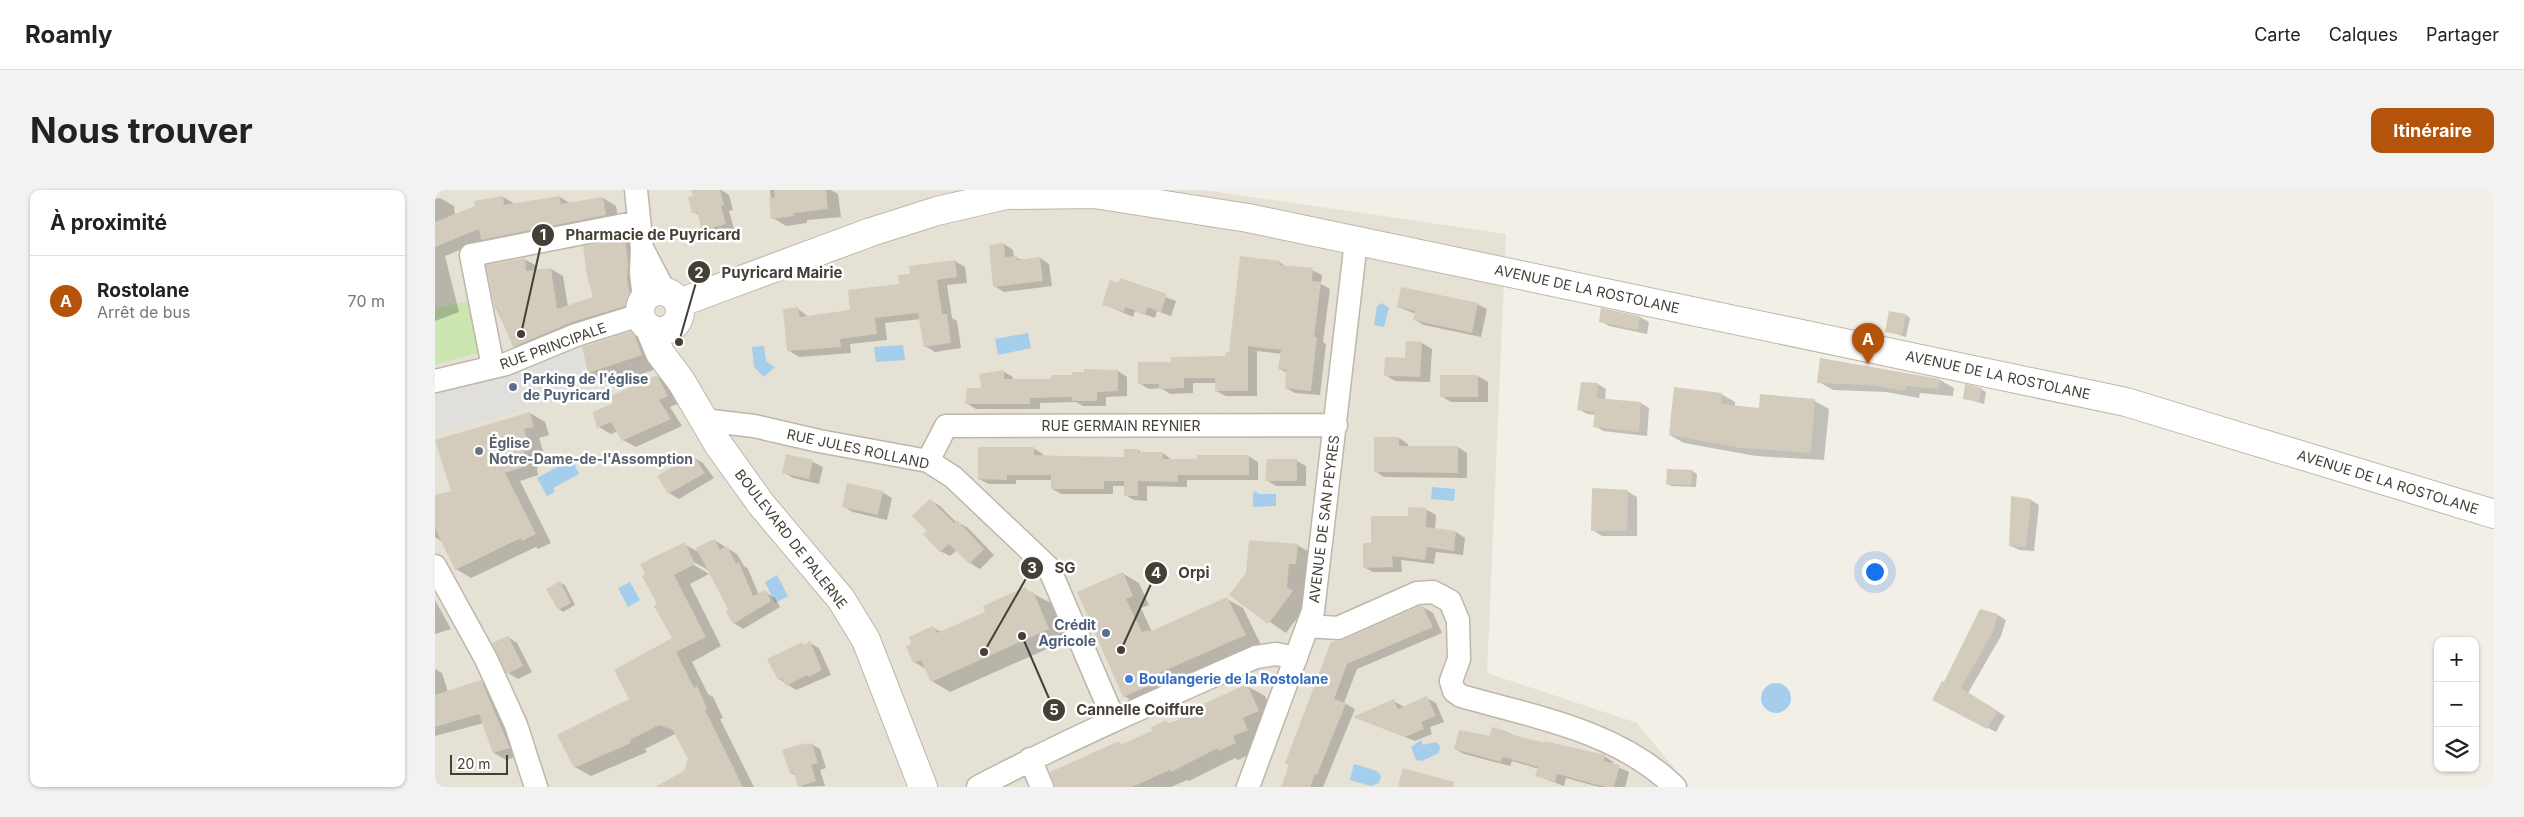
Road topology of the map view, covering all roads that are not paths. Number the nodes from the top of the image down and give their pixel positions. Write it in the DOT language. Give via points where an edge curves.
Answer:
graph roads {
  1 [pos="636,190"];
  2 [pos="639,222"];
  3 [pos="1356,241"];
  4 [pos="660,309"];
  5 [pos="493,367"];
  6 [pos="435,381"];
  7 [pos="703,420"];
  8 [pos="1336,426"];
  9 [pos="928,461"];
  10 [pos="2494,514"];
  11 [pos="435,566"];
  12 [pos="1308,626"];
  13 [pos="1296,658"];
  14 [pos="1114,720"];
  15 [pos="1030,759"];
  16 [pos="536,787"];
  17 [pos="923,787"];
  18 [pos="978,787"];
  19 [pos="1042,787"];
  20 [pos="1248,787"];
  21 [pos="1675,787"];
  1 -- 2 [label="street"];
  2 -- 4 [label="street"];
  2 -- 5 [label="street" via="471,255"];
  3 -- 4 [label="street, AVENUE DE LA ROSTOLANE" via="1248,218 1094,194 1006,195 937,211 871,232"];
  3 -- 8 [label="street, AVENUE DE SAN PEYRES"];
  3 -- 10 [label="street, AVENUE DE LA ROSTOLANE" via="2126,402"];
  4 -- 5 [label="street, RUE PRINCIPALE" via="576,335"];
  4 -- 7 [label="street, BOULEVARD DE PALERNE" via="660,353 681,381"];
  5 -- 6 [label="street, RUE PRINCIPALE"];
  7 -- 9 [label="street, RUE JULES ROLLAND" via="754,426"];
  7 -- 17 [label="street, BOULEVARD DE PALERNE" via="761,504 841,599 866,640"];
  8 -- 9 [label="street, RUE GERMAIN REYNIER" via="946,426"];
  8 -- 12 [label="street, AVENUE DE SAN PEYRES" via="1313,611"];
  9 -- 14 [label="street, RUE JULES ROLLAND" via="953,477 1049,568"];
  11 -- 16 [label="street" via="498,684 516,725"];
  12 -- 13 [label="street, AVENUE DE SAN PEYRES"];
  12 -- 21 [label="street" via="1338,628 1417,593 1433,592 1450,601 1459,620 1459,659 1451,681 1454,691 1461,696 1587,732 1632,755"];
  13 -- 14 [label="street" via="1276,654 1256,657"];
  13 -- 20 [label="street, AVENUE DE SAN PEYRES"];
  14 -- 15 [label="street"];
  15 -- 18 [label="street"];
  15 -- 19 [label="street"];
}
